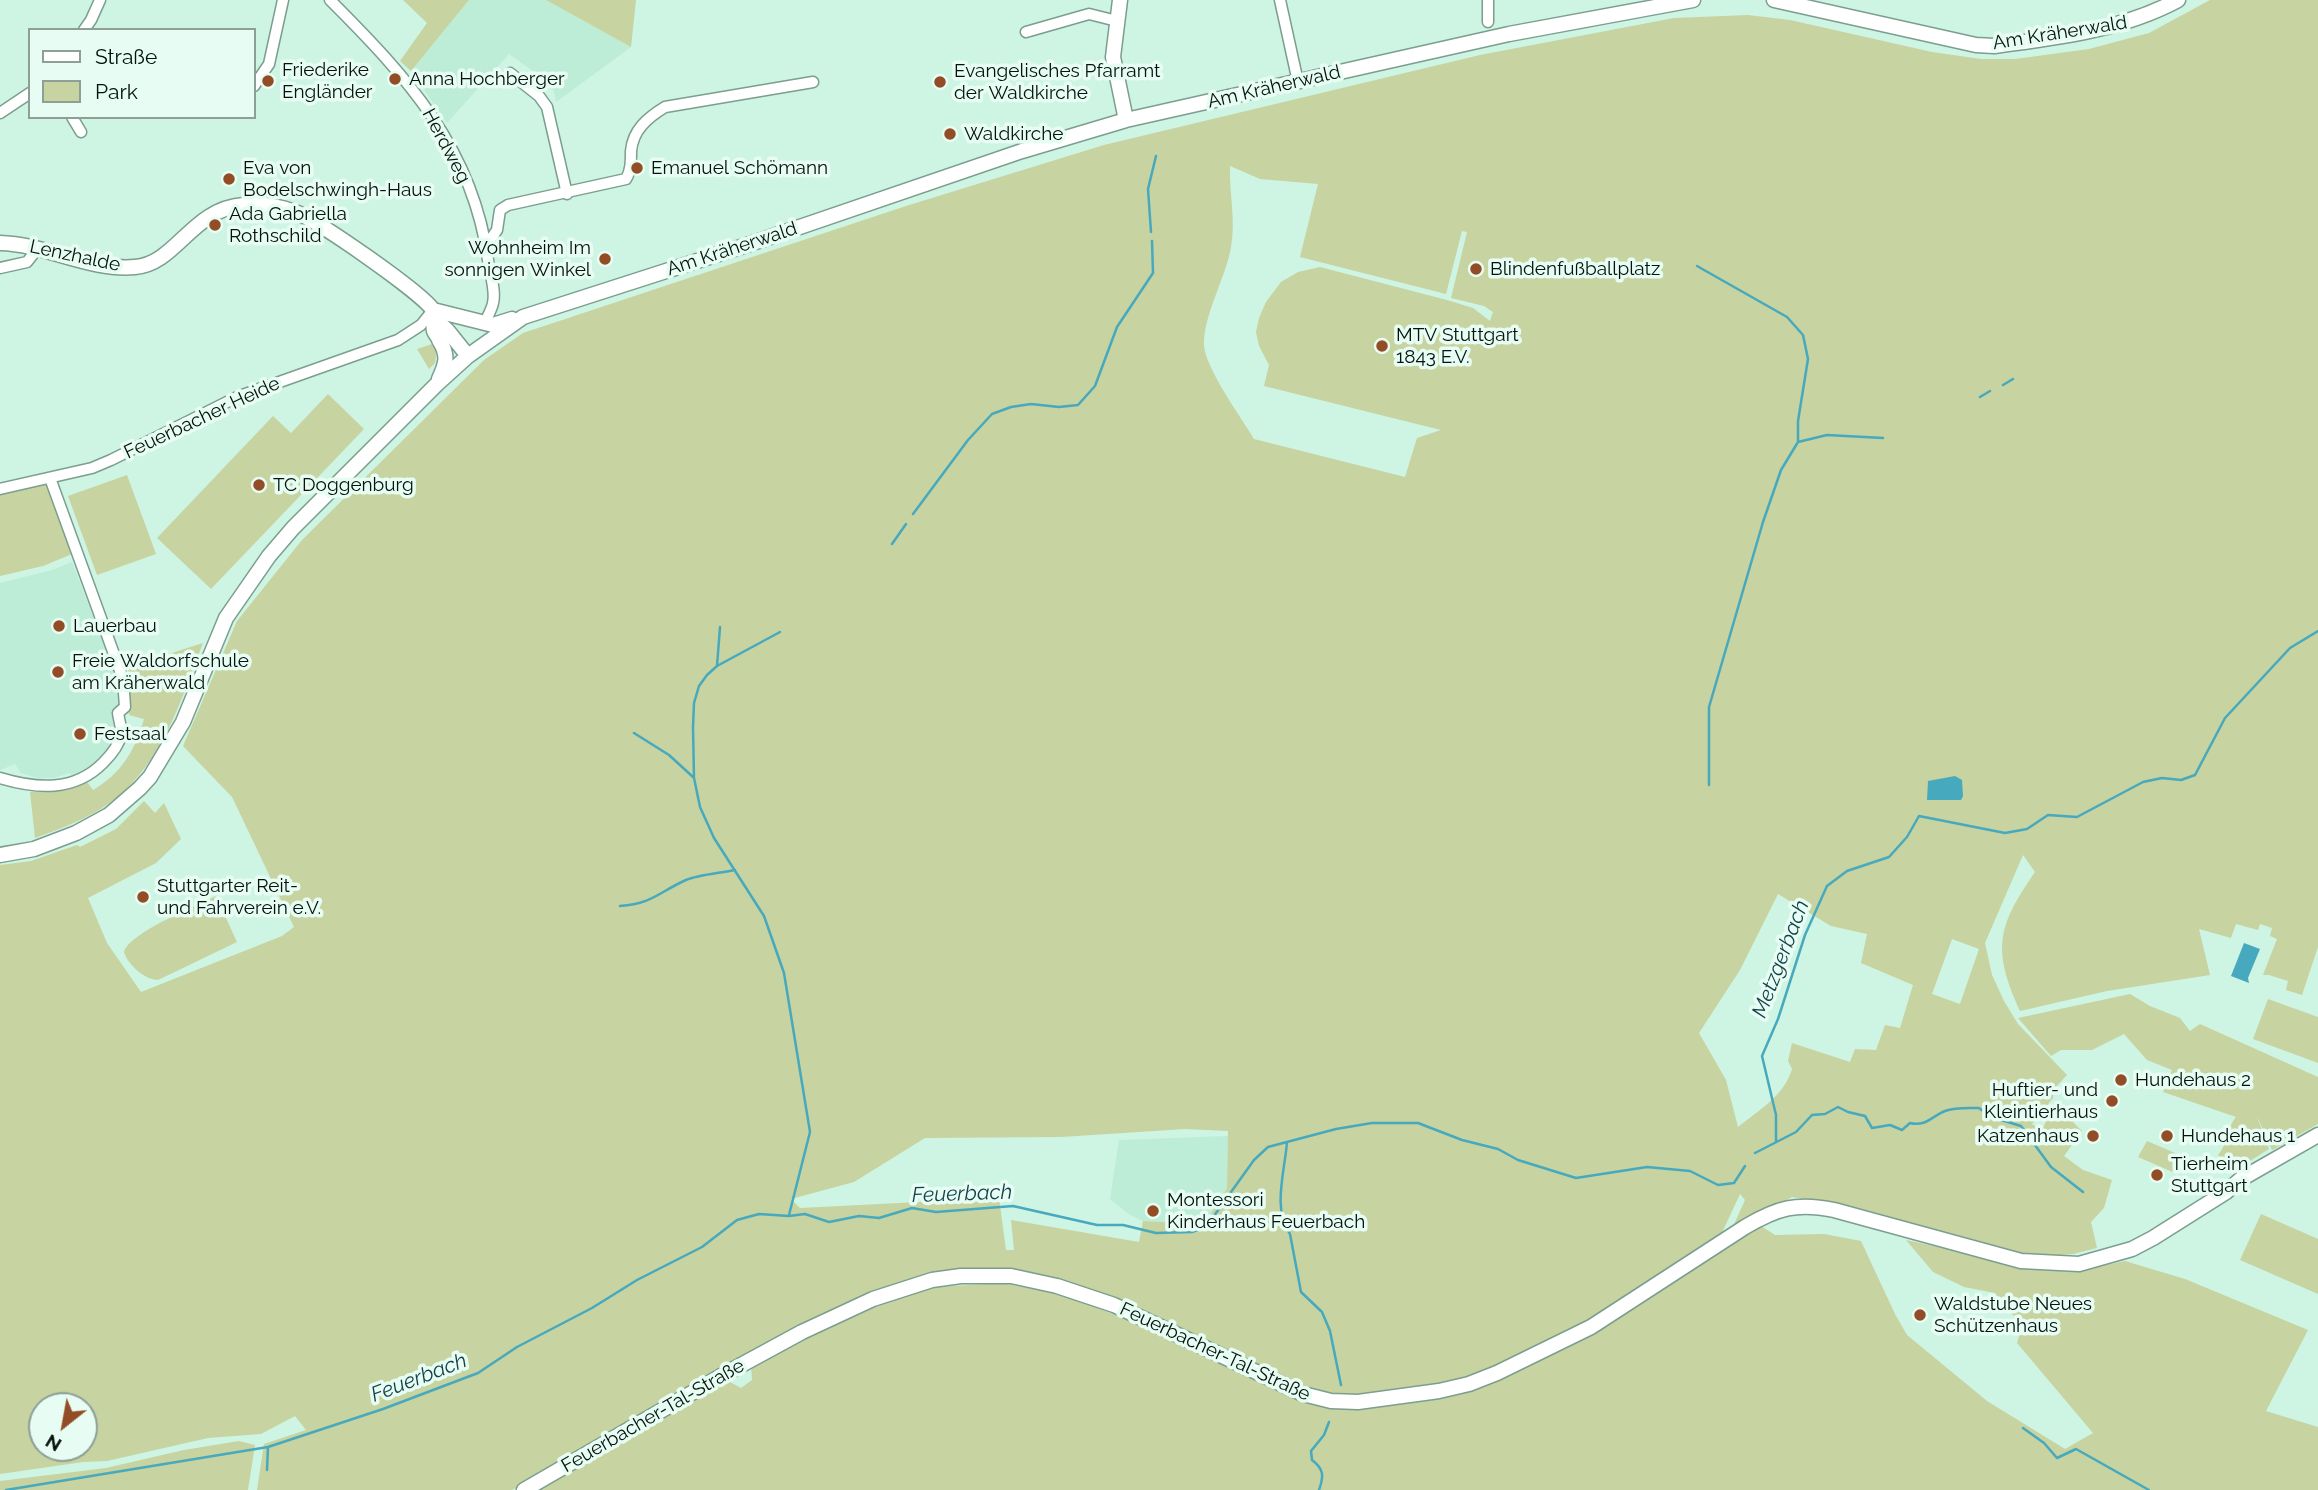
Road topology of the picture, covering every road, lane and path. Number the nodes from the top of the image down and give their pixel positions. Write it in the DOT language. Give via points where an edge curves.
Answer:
graph roads {
  1 [pos="100,0"];
  2 [pos="283,0"];
  3 [pos="330,0"];
  4 [pos="1120,0"];
  5 [pos="1280,0"];
  6 [pos="1488,0"];
  7 [pos="1693,0"];
  8 [pos="1774,0"];
  9 [pos="2178,0"];
  10 [pos="1118,21"];
  11 [pos="1488,22"];
  12 [pos="85,28"];
  13 [pos="1026,32"];
  14 [pos="510,73"];
  15 [pos="813,82"];
  16 [pos="1298,82"];
  17 [pos="256,83"];
  18 [pos="28,94"];
  19 [pos="0,113"];
  20 [pos="73,119"];
  21 [pos="1126,120"];
  22 [pos="81,132"];
  23 [pos="566,194"];
  24 [pos="0,243"];
  25 [pos="486,246"];
  26 [pos="38,247"];
  27 [pos="0,268"];
  28 [pos="434,315"];
  29 [pos="521,319"];
  30 [pos="485,323"];
  31 [pos="488,341"];
  32 [pos="468,356"];
  33 [pos="437,383"];
  34 [pos="50,478"];
  35 [pos="0,489"];
  36 [pos="0,778"];
  37 [pos="0,855"];
  38 [pos="2318,1135"];
  39 [pos="2318,1143"];
  40 [pos="2226,1192"];
  41 [pos="524,1490"];
  1 -- 12 [label="street"];
  2 -- 17 [label="street" via="269,64"];
  3 -- 25 [label="street, Herdweg" via="397,68 434,118 465,177"];
  4 -- 10 [label="main road"];
  5 -- 16 [label="street"];
  6 -- 11 [label="street"];
  7 -- 16 [label="main road, Am Kräherwald" via="1509,34"];
  8 -- 9 [label="main road, Am Kräherwald" via="1994,46 2128,23"];
  10 -- 13 [label="street" via="1089,14"];
  10 -- 21 [label="main road" via="1113,57"];
  14 -- 23 [label="street" via="547,107"];
  15 -- 23 [label="street" via="664,107 636,133 625,180"];
  16 -- 21 [label="main road, Am Kräherwald"];
  18 -- 19 [label="street"];
  20 -- 22 [label="street"];
  21 -- 29 [label="main road, Am Kräherwald"];
  23 -- 25 [label="street" via="500,210 497,230"];
  24 -- 26 [label="main road, Lenzhalde"];
  25 -- 30 [label="street, Herdweg" via="494,302"];
  26 -- 27 [label="street" via="27,262"];
  26 -- 28 [label="main road, Lenzhalde" via="100,265 138,267 159,260 202,220 224,209 277,206 312,220 399,280"];
  28 -- 30 [label="main road, Lenzhalde"];
  28 -- 32 [label="main road, Lenzhalde"];
  28 -- 33 [label="main road" via="434,332 447,354"];
  28 -- 34 [label="street, Feuerbacher Heide" via="398,340 261,388 92,468"];
  29 -- 30 [label="main road, Lenzhalde"];
  29 -- 31 [label="main road, Am Kräherwald"];
  30 -- 31 [label="main road"];
  31 -- 32 [label="main road, Am Kräherwald"];
  32 -- 33 [label="main road, Am Kräherwald"];
  33 -- 37 [label="main road, Am Kräherwald" via="293,528 247,584 226,618 183,722 150,777 109,815 76,833 34,849"];
  34 -- 35 [label="street, Feuerbacher Heide"];
  34 -- 36 [label="street" via="123,679 125,707 118,713 121,735 97,770 78,781 37,787"];
  38 -- 40 [label="main road"];
  39 -- 40 [label="main road"];
  40 -- 41 [label="main road, Feuerbacher-Tal-Straße" via="2132,1249 2079,1264 2021,1261 1816,1206 1787,1207 1745,1227 1591,1327 1497,1373 1439,1391 1358,1402 1303,1394 1114,1305 1057,1286 1011,1276 933,1280 873,1299 802,1332"];
}
